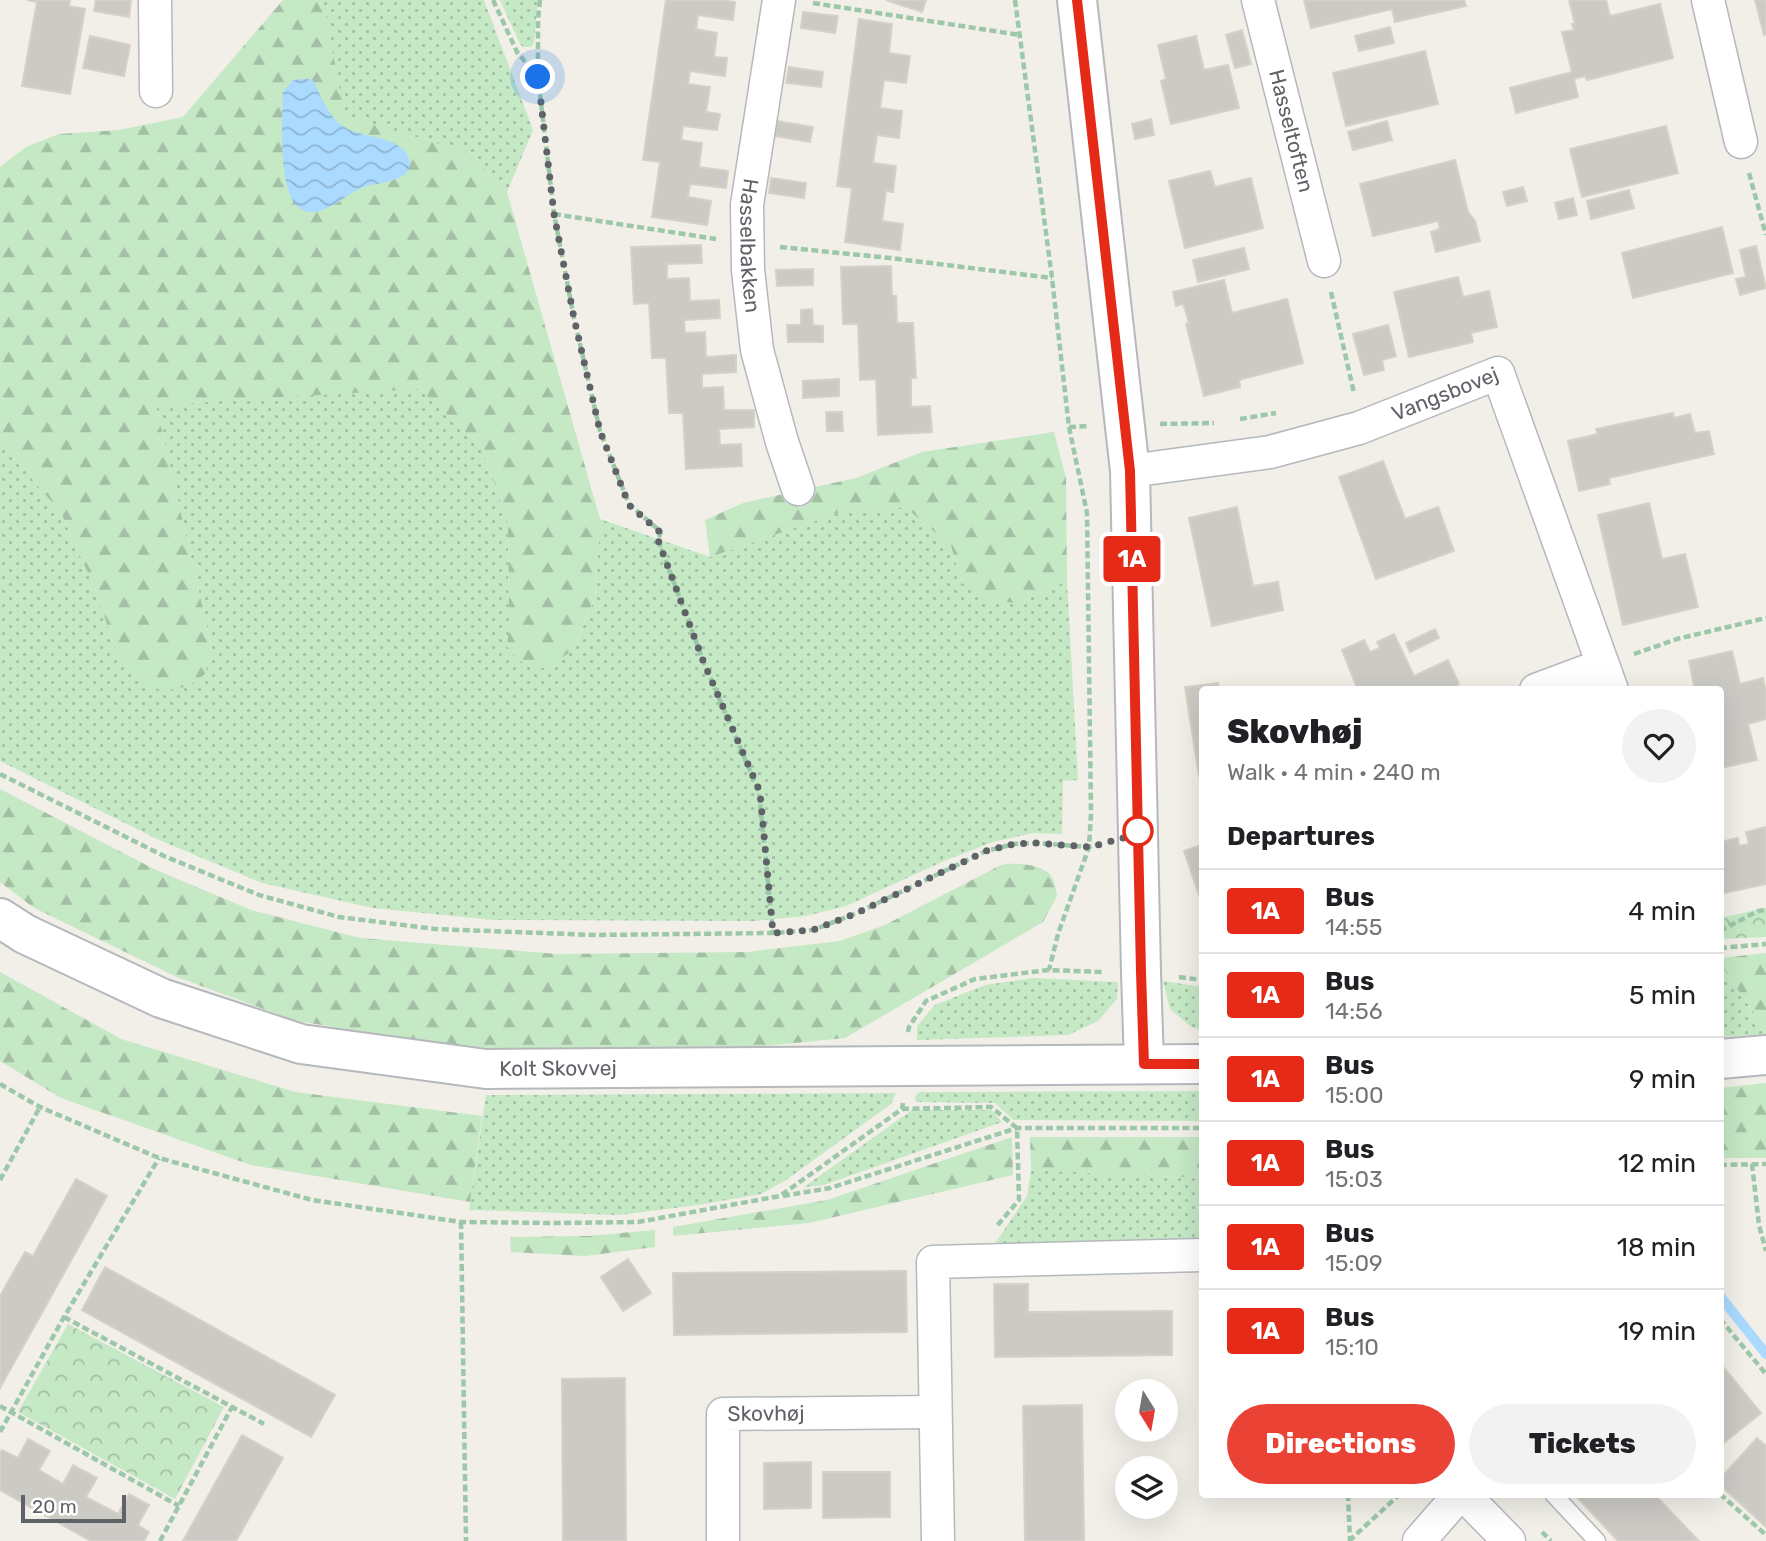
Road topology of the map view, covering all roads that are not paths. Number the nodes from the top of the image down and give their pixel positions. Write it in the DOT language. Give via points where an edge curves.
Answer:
graph roads {
  1 [pos="155,0"];
  2 [pos="1077,0"];
  3 [pos="1258,0"];
  4 [pos="1707,0"];
  5 [pos="792,1"];
  6 [pos="156,91"];
  7 [pos="1741,142"];
  8 [pos="1324,261"];
  9 [pos="1130,471"];
  10 [pos="798,489"];
  11 [pos="1608,677"];
  12 [pos="1558,686"];
  13 [pos="0,918"];
  14 [pos="1766,1055"];
  15 [pos="1724,1059"];
  16 [pos="1144,1064"];
  17 [pos="1199,1064"];
  18 [pos="1199,1255"];
  19 [pos="935,1412"];
  20 [pos="1458,1498"];
  21 [pos="1466,1498"];
  22 [pos="1557,1498"];
  23 [pos="723,1541"];
  24 [pos="937,1541"];
  25 [pos="1419,1541"];
  26 [pos="1509,1541"];
  27 [pos="1597,1541"];
  1 -- 6 [label="street"];
  2 -- 9 [label="street"];
  3 -- 8 [label="street, Hasseltoften"];
  4 -- 7 [label="street"];
  5 -- 10 [label="street, Hasselbakken" via="747,205 757,350"];
  9 -- 11 [label="street, Vangsbovej" via="1270,452 1359,428 1499,373"];
  9 -- 16 [label="street"];
  11 -- 12 [label="street"];
  13 -- 16 [label="street, Kolt Skovvej" via="24,934 161,998 301,1044 486,1069"];
  14 -- 15 [label="street"];
  16 -- 17 [label="street, Kolt Skovvej"];
  18 -- 19 [label="street" via="933,1262"];
  19 -- 23 [label="street, Skovhøj" via="723,1414"];
  19 -- 24 [label="street"];
  20 -- 25 [label="street"];
  21 -- 26 [label="street"];
  22 -- 27 [label="lane"];
}
